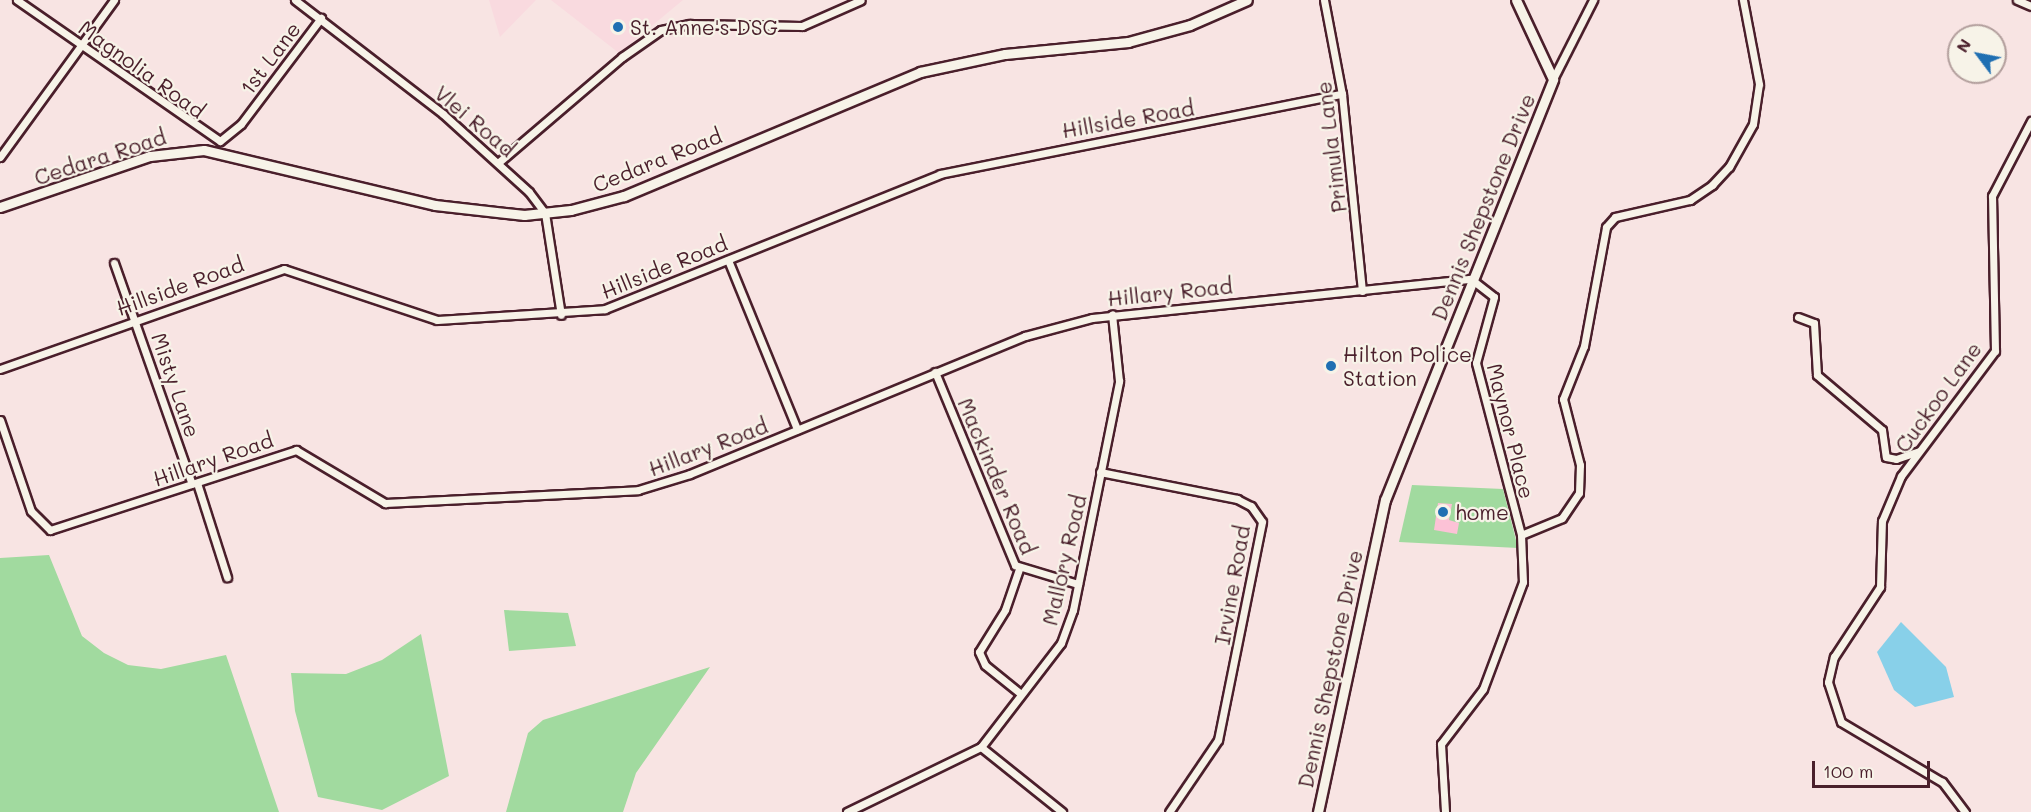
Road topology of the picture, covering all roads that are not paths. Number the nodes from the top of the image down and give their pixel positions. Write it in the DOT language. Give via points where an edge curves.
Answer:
graph roads {
  1 [pos="17,0"];
  2 [pos="114,0"];
  3 [pos="295,0"];
  4 [pos="861,0"];
  5 [pos="1247,0"];
  6 [pos="1324,0"];
  7 [pos="1516,0"];
  8 [pos="1593,0"];
  9 [pos="1743,0"];
  10 [pos="2017,0"];
  11 [pos="2031,6"];
  12 [pos="321,18"];
  13 [pos="81,45"];
  14 [pos="1553,79"];
  15 [pos="1342,94"];
  16 [pos="2031,121"];
  17 [pos="220,141"];
  18 [pos="0,157"];
  19 [pos="499,162"];
  20 [pos="0,207"];
  21 [pos="545,213"];
  22 [pos="728,260"];
  23 [pos="114,263"];
  24 [pos="1471,279"];
  25 [pos="1362,291"];
  26 [pos="1112,314"];
  27 [pos="561,315"];
  28 [pos="1798,317"];
  29 [pos="137,319"];
  30 [pos="0,369"];
  31 [pos="935,372"];
  32 [pos="0,420"];
  33 [pos="797,429"];
  34 [pos="1919,451"];
  35 [pos="1100,472"];
  36 [pos="195,484"];
  37 [pos="1521,535"];
  38 [pos="1019,569"];
  39 [pos="227,577"];
  40 [pos="1078,584"];
  41 [pos="1021,694"];
  42 [pos="981,747"];
  43 [pos="847,812"];
  44 [pos="1062,812"];
  45 [pos="1169,812"];
  46 [pos="1318,812"];
  47 [pos="1445,812"];
  48 [pos="1965,812"];
  1 -- 13 [label="street, Magnolia Road"];
  2 -- 13 [label="street"];
  3 -- 12 [label="street, Vlei Road"];
  4 -- 19 [label="street" via="802,26 690,24 661,30 622,57"];
  5 -- 21 [label="main road, Cedara Road" via="1190,25 1128,42 1005,54 920,72 624,196"];
  6 -- 15 [label="street, Primula Lane"];
  7 -- 14 [label="main road, Dennis Shepstone Drive"];
  8 -- 14 [label="street"];
  9 -- 37 [label="street" via="1759,84 1753,124 1730,167 1712,185 1690,200 1615,218 1606,227 1584,346 1563,399 1580,465 1579,493 1562,518"];
  10 -- 11 [label="street"];
  12 -- 17 [label="street, 1st Lane" via="232,134"];
  12 -- 19 [label="street, Vlei Road"];
  13 -- 17 [label="street, Magnolia Road"];
  13 -- 18 [label="street"];
  14 -- 24 [label="main road, Dennis Shepstone Drive" via="1530,146"];
  15 -- 22 [label="street, Hillside Road" via="969,166 904,186"];
  15 -- 25 [label="street, Primula Lane"];
  16 -- 34 [label="street, Cuckoo Lane" via="1992,196 1995,351"];
  19 -- 21 [label="street, Vlei Road"];
  20 -- 21 [label="main road, Cedara Road" via="150,156 204,150 414,201 488,213"];
  21 -- 27 [label="street"];
  22 -- 27 [label="street, Hillside Road" via="615,306"];
  22 -- 33 [label="street"];
  23 -- 29 [label="street, Misty Lane"];
  24 -- 25 [label="street, Hillary Road"];
  24 -- 37 [label="street, Maynor Place" via="1494,297 1476,363"];
  24 -- 46 [label="main road, Dennis Shepstone Drive" via="1385,500"];
  25 -- 26 [label="street, Hillary Road"];
  26 -- 31 [label="street, Hillary Road" via="1025,336"];
  26 -- 35 [label="street, Mallory Road" via="1120,374"];
  27 -- 29 [label="street, Hillside Road" via="425,318 284,268"];
  28 -- 34 [label="street" via="1814,323 1817,375 1882,430 1886,457 1896,459"];
  29 -- 30 [label="street, Hillside Road"];
  29 -- 36 [label="street, Misty Lane"];
  31 -- 33 [label="street, Hillary Road"];
  31 -- 38 [label="street, Mackinder Road"];
  32 -- 36 [label="street, Hillary Road" via="31,511 50,530"];
  33 -- 36 [label="street, Hillary Road" via="669,482 619,492 385,503 296,450"];
  34 -- 48 [label="street, Cuckoo Lane" via="1882,521 1875,600 1834,657 1828,682 1841,723 1942,782"];
  35 -- 40 [label="street, Mallory Road"];
  35 -- 45 [label="street, Irvine Road" via="1237,499 1251,506 1262,522 1218,740"];
  36 -- 39 [label="street, Misty Lane"];
  37 -- 47 [label="street" via="1523,582 1516,612 1475,705 1441,744"];
  38 -- 40 [label="street, Mackinder Road"];
  38 -- 41 [label="street" via="1005,610 978,652 985,665"];
  40 -- 41 [label="street, Mallory Road" via="1061,643"];
  41 -- 42 [label="street, Mallory Road"];
  42 -- 43 [label="street, Mallory Road"];
  42 -- 44 [label="street"];
}
